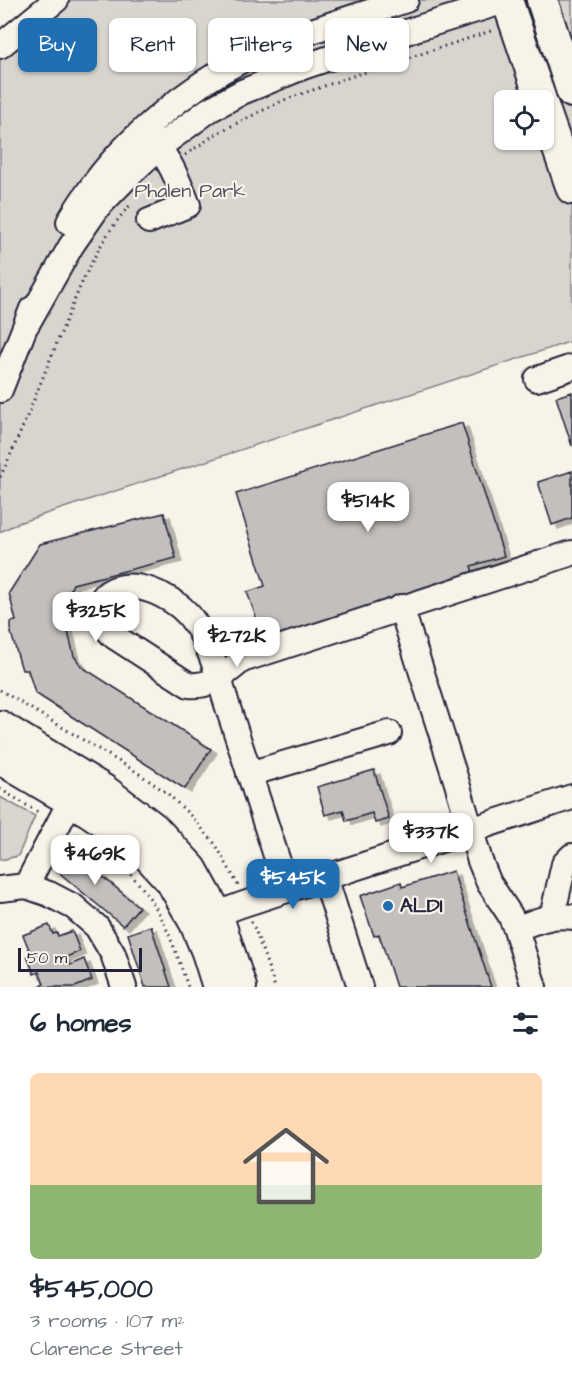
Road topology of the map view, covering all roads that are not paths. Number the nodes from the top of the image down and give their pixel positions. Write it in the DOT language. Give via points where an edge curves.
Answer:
graph roads {
  1 [pos="56,0"];
  2 [pos="406,0"];
  3 [pos="508,0"];
  4 [pos="542,0"];
  5 [pos="0,46"];
  6 [pos="538,90"];
  7 [pos="572,92"];
  8 [pos="554,137"];
  9 [pos="151,139"];
  10 [pos="572,189"];
  11 [pos="149,221"];
  12 [pos="572,367"];
  13 [pos="537,379"];
  14 [pos="0,390"];
  15 [pos="572,553"];
  16 [pos="401,608"];
  17 [pos="219,679"];
  18 [pos="0,726"];
  19 [pos="389,733"];
  20 [pos="0,759"];
  21 [pos="249,774"];
  22 [pos="572,797"];
  23 [pos="64,812"];
  24 [pos="470,829"];
  25 [pos="572,856"];
  26 [pos="325,877"];
  27 [pos="26,886"];
  28 [pos="0,889"];
  29 [pos="287,890"];
  30 [pos="215,909"];
  31 [pos="562,917"];
  32 [pos="516,929"];
  33 [pos="124,987"];
  34 [pos="218,987"];
  35 [pos="241,987"];
  36 [pos="360,987"];
  37 [pos="534,987"];
  1 -- 5 [label="street"];
  2 -- 9 [label="street" via="282,42 242,60 172,106"];
  3 -- 6 [label="main road"];
  3 -- 9 [label="street" via="270,80"];
  4 -- 7 [label="main road"];
  8 -- 10 [label="main road"];
  9 -- 11 [label="street" via="171,165 188,205"];
  9 -- 14 [label="street" via="118,155 65,228 43,274"];
  12 -- 13 [label="street"];
  15 -- 16 [label="street"];
  16 -- 17 [label="street" via="242,660"];
  16 -- 24 [label="street"];
  17 -- 17 [label="street" via="205,638 177,604 141,588 123,587 102,599 102,621 115,637 189,686"];
  17 -- 21 [label="street"];
  18 -- 30 [label="main road" via="104,790 154,828 192,869"];
  19 -- 21 [label="street"];
  20 -- 23 [label="main road"];
  21 -- 29 [label="street"];
  22 -- 24 [label="street"];
  23 -- 27 [label="street"];
  23 -- 30 [label="main road" via="88,811 137,844 171,881"];
  24 -- 26 [label="street"];
  24 -- 32 [label="street" via="489,883"];
  25 -- 31 [label="street" via="564,864"];
  26 -- 29 [label="street"];
  26 -- 36 [label="street"];
  27 -- 28 [label="street"];
  27 -- 33 [label="street" via="74,907 97,927 113,954"];
  29 -- 30 [label="street"];
  30 -- 34 [label="main road" via="207,952"];
  30 -- 35 [label="main road"];
  31 -- 32 [label="street"];
  32 -- 37 [label="street"];
}
